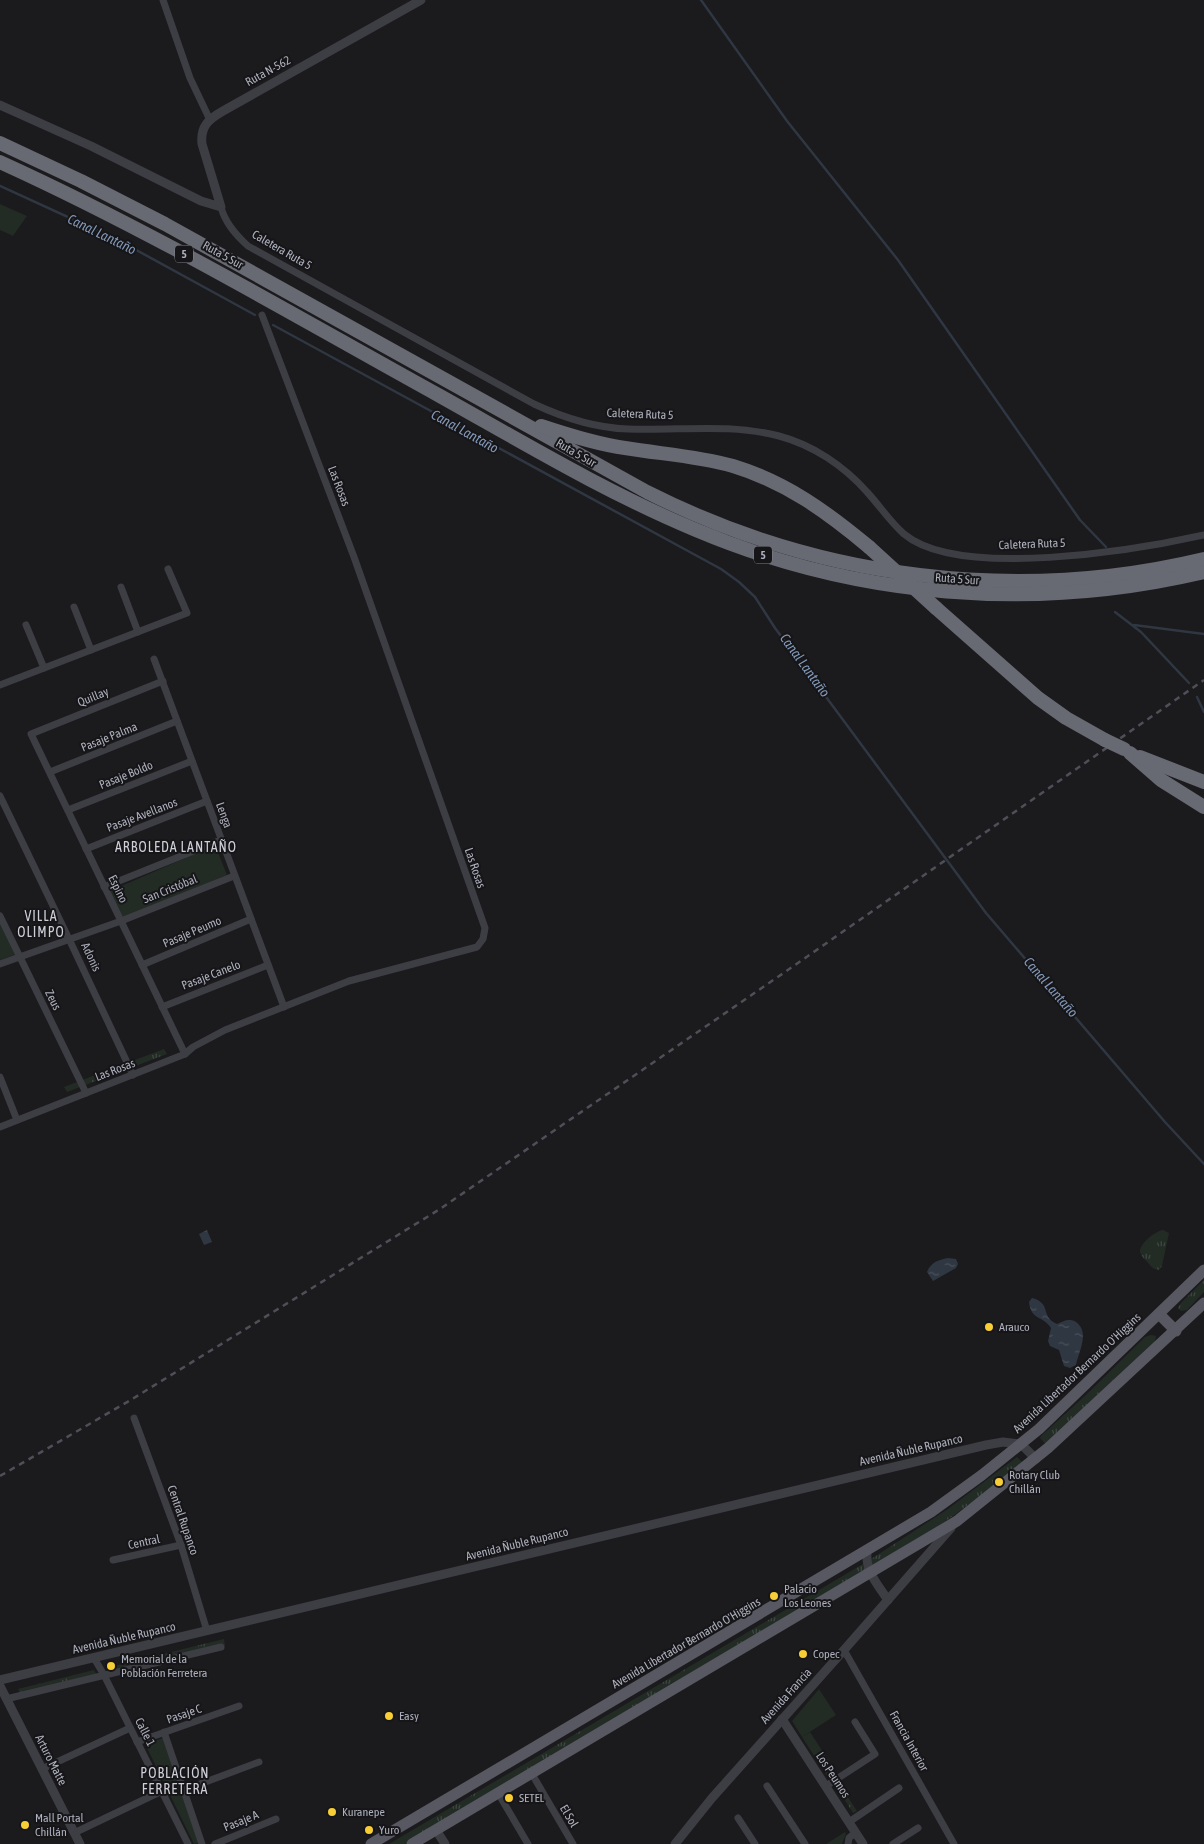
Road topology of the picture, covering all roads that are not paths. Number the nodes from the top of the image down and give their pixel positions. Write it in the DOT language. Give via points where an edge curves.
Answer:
graph roads {
  1 [pos="163,0"];
  2 [pos="421,0"];
  3 [pos="0,105"];
  4 [pos="210,120"];
  5 [pos="0,143"];
  6 [pos="0,162"];
  7 [pos="221,207"];
  8 [pos="262,315"];
  9 [pos="506,413"];
  10 [pos="1204,535"];
  11 [pos="1204,559"];
  12 [pos="168,569"];
  13 [pos="1204,572"];
  14 [pos="121,588"];
  15 [pos="74,607"];
  16 [pos="26,625"];
  17 [pos="138,632"];
  18 [pos="91,650"];
  19 [pos="154,659"];
  20 [pos="44,668"];
  21 [pos="162,681"];
  22 [pos="0,685"];
  23 [pos="178,722"];
  24 [pos="31,734"];
  25 [pos="1127,751"];
  26 [pos="192,761"];
  27 [pos="50,772"];
  28 [pos="1204,782"];
  29 [pos="0,796"];
  30 [pos="207,801"];
  31 [pos="1204,807"];
  32 [pos="68,810"];
  33 [pos="221,840"];
  34 [pos="86,849"];
  35 [pos="234,876"];
  36 [pos="104,887"];
  37 [pos="0,916"];
  38 [pos="251,919"];
  39 [pos="121,921"];
  40 [pos="70,939"];
  41 [pos="20,957"];
  42 [pos="0,964"];
  43 [pos="142,965"];
  44 [pos="268,965"];
  45 [pos="162,1006"];
  46 [pos="284,1007"];
  47 [pos="185,1054"];
  48 [pos="133,1075"];
  49 [pos="0,1077"];
  50 [pos="86,1093"];
  51 [pos="17,1120"];
  52 [pos="0,1127"];
  53 [pos="1204,1270"];
  54 [pos="1204,1303"];
  55 [pos="1160,1314"];
  56 [pos="1176,1331"];
  57 [pos="134,1418"];
  58 [pos="1021,1444"];
  59 [pos="1036,1459"];
  60 [pos="958,1521"];
  61 [pos="181,1546"];
  62 [pos="867,1552"];
  63 [pos="113,1560"];
  64 [pos="871,1574"];
  65 [pos="888,1600"];
  66 [pos="207,1631"];
  67 [pos="221,1647"];
  68 [pos="844,1650"];
  69 [pos="94,1658"];
  70 [pos="104,1675"];
  71 [pos="658,1675"];
  72 [pos="0,1680"];
  73 [pos="0,1686"];
  74 [pos="666,1694"];
  75 [pos="6,1698"];
  76 [pos="239,1706"];
  77 [pos="782,1719"];
  78 [pos="854,1722"];
  79 [pos="130,1728"];
  80 [pos="164,1732"];
  81 [pos="137,1742"];
  82 [pos="259,1762"];
  83 [pos="42,1769"];
  84 [pos="532,1774"];
  85 [pos="767,1786"];
  86 [pos="826,1786"];
  87 [pos="899,1788"];
  88 [pos="184,1790"];
  89 [pos="162,1791"];
  90 [pos="498,1793"];
  91 [pos="738,1818"];
  92 [pos="276,1819"];
  93 [pos="849,1822"];
  94 [pos="918,1828"];
  95 [pos="436,1830"];
  96 [pos="856,1832"];
  97 [pos="74,1833"];
  98 [pos="80,1844"];
  99 [pos="188,1844"];
  100 [pos="202,1844"];
  101 [pos="215,1844"];
  102 [pos="371,1844"];
  103 [pos="412,1844"];
  104 [pos="445,1844"];
  105 [pos="528,1844"];
  106 [pos="573,1844"];
  107 [pos="674,1844"];
  108 [pos="754,1844"];
  109 [pos="805,1844"];
  110 [pos="848,1844"];
  111 [pos="864,1844"];
  112 [pos="893,1844"];
  113 [pos="954,1844"];
  1 -- 4 [label="street" via="190,78"];
  2 -- 4 [label="street, Ruta N-562"];
  3 -- 7 [label="street" via="201,201"];
  4 -- 7 [label="street" via="202,130 202,144"];
  5 -- 9 [label="highway, Ruta 5 Sur / 5" via="166,224"];
  6 -- 13 [label="highway, Ruta 5 Sur / 5" via="165,243 591,479 689,527 759,554 869,582 978,594 1099,591"];
  7 -- 10 [label="street, Caletera Ruta 5" via="231,228 248,246 534,404 569,418 610,427 730,428 793,441 844,470 904,534 935,551 981,557 1053,556 1124,549"];
  8 -- 46 [label="street, Las Rosas" via="354,557 484,928 484,939 478,947 350,980"];
  9 -- 11 [label="highway, Ruta 5 Sur / 5" via="630,483 703,519 761,540 861,566 930,577 1017,582 1099,578"];
  9 -- 25 [label="highway, bridge" via="600,443 698,458 751,472 785,487 837,520 1038,698 1066,718"];
  12 -- 17 [label="street" via="186,613"];
  14 -- 17 [label="street"];
  15 -- 18 [label="street"];
  16 -- 20 [label="street"];
  17 -- 18 [label="street"];
  18 -- 20 [label="street"];
  19 -- 21 [label="street, Lenga"];
  20 -- 22 [label="street"];
  21 -- 23 [label="street, Lenga"];
  21 -- 24 [label="street, Quillay"];
  23 -- 26 [label="street, Lenga"];
  23 -- 27 [label="street, Pasaje Palma"];
  24 -- 27 [label="street, Espino"];
  25 -- 28 [label="highway"];
  25 -- 31 [label="highway" via="1161,780"];
  26 -- 30 [label="street, Lenga"];
  26 -- 32 [label="street, Pasaje Boldo"];
  27 -- 32 [label="street, Espino"];
  29 -- 40 [label="street, Adonis"];
  30 -- 33 [label="street, Lenga"];
  30 -- 34 [label="street, Pasaje Avellanos"];
  32 -- 34 [label="street, Espino"];
  33 -- 35 [label="street, Lenga"];
  33 -- 36 [label="street"];
  34 -- 36 [label="street, Espino"];
  35 -- 38 [label="street, Lenga"];
  35 -- 39 [label="street, San Cristóbal"];
  36 -- 39 [label="street, Espino"];
  37 -- 41 [label="street, Zeus"];
  38 -- 43 [label="street, Pasaje Peumo"];
  38 -- 44 [label="street, Lenga"];
  39 -- 40 [label="street, San Cristóbal"];
  39 -- 43 [label="street, Espino"];
  40 -- 41 [label="street, San Cristóbal"];
  40 -- 48 [label="street, Adonis"];
  41 -- 42 [label="street, San Cristóbal"];
  41 -- 50 [label="street, Zeus"];
  43 -- 45 [label="street, Espino"];
  44 -- 45 [label="street, Pasaje Canelo"];
  44 -- 46 [label="street, Lenga"];
  45 -- 47 [label="street, Espino"];
  46 -- 47 [label="street, Las Rosas" via="208,1038"];
  47 -- 48 [label="street, Las Rosas"];
  48 -- 50 [label="street, Las Rosas"];
  49 -- 51 [label="street"];
  50 -- 51 [label="street, Las Rosas"];
  51 -- 52 [label="street, Las Rosas"];
  53 -- 55 [label="main road, Avenida Libertador Bernardo O'Higgins"];
  54 -- 56 [label="main road"];
  55 -- 56 [label="main road"];
  55 -- 58 [label="main road, Avenida Libertador Bernardo O'Higgins"];
  56 -- 59 [label="main road"];
  57 -- 61 [label="street, Central Rupanco"];
  58 -- 59 [label="street"];
  58 -- 62 [label="main road, Avenida Libertador Bernardo O'Higgins" via="931,1512"];
  58 -- 66 [label="street, Avenida Ñuble Rupanco" via="986,1445"];
  59 -- 60 [label="main road"];
  60 -- 64 [label="main road"];
  60 -- 65 [label="street, Avenida Francia"];
  61 -- 63 [label="street, Central"];
  61 -- 66 [label="street, Central Rupanco"];
  62 -- 64 [label="street"];
  62 -- 71 [label="main road, Avenida Libertador Bernardo O'Higgins"];
  64 -- 65 [label="street"];
  64 -- 74 [label="main road"];
  65 -- 68 [label="street, Avenida Francia"];
  66 -- 69 [label="street, Avenida Ñuble Rupanco"];
  67 -- 70 [label="street"];
  68 -- 77 [label="street, Avenida Francia"];
  68 -- 113 [label="street, Francia Interior"];
  69 -- 70 [label="street, Calle 1"];
  69 -- 72 [label="street, Avenida Ñuble Rupanco"];
  70 -- 75 [label="street"];
  70 -- 79 [label="street, Calle 1"];
  71 -- 74 [label="main road" via="665,1684"];
  71 -- 102 [label="main road, Avenida Libertador Bernardo O'Higgins"];
  73 -- 75 [label="street, Arturo Matte"];
  74 -- 84 [label="main road"];
  75 -- 83 [label="street, Arturo Matte"];
  76 -- 80 [label="street, Pasaje C"];
  77 -- 86 [label="street, Los Peumos"];
  77 -- 107 [label="street, Avenida Francia"];
  78 -- 86 [label="street" via="875,1754"];
  79 -- 81 [label="street, Calle 1"];
  79 -- 83 [label="street"];
  80 -- 81 [label="street, Pasaje C"];
  80 -- 88 [label="street, Calle 1"];
  81 -- 89 [label="street, Calle 1"];
  82 -- 88 [label="street"];
  83 -- 97 [label="street, Arturo Matte"];
  84 -- 90 [label="main road"];
  84 -- 106 [label="street, El Sol"];
  85 -- 109 [label="street"];
  86 -- 93 [label="street, Los Peumos"];
  87 -- 93 [label="street"];
  88 -- 100 [label="street, Calle 1"];
  89 -- 97 [label="street"];
  89 -- 99 [label="street, Calle 1"];
  90 -- 95 [label="main road"];
  90 -- 105 [label="street"];
  91 -- 108 [label="street"];
  92 -- 101 [label="street, Pasaje A"];
  93 -- 96 [label="street, Los Peumos"];
  94 -- 112 [label="street"];
  95 -- 103 [label="main road"];
  95 -- 104 [label="street"];
  96 -- 110 [label="street"];
  96 -- 111 [label="street, Los Peumos"];
  97 -- 98 [label="street, Arturo Matte"];
}
